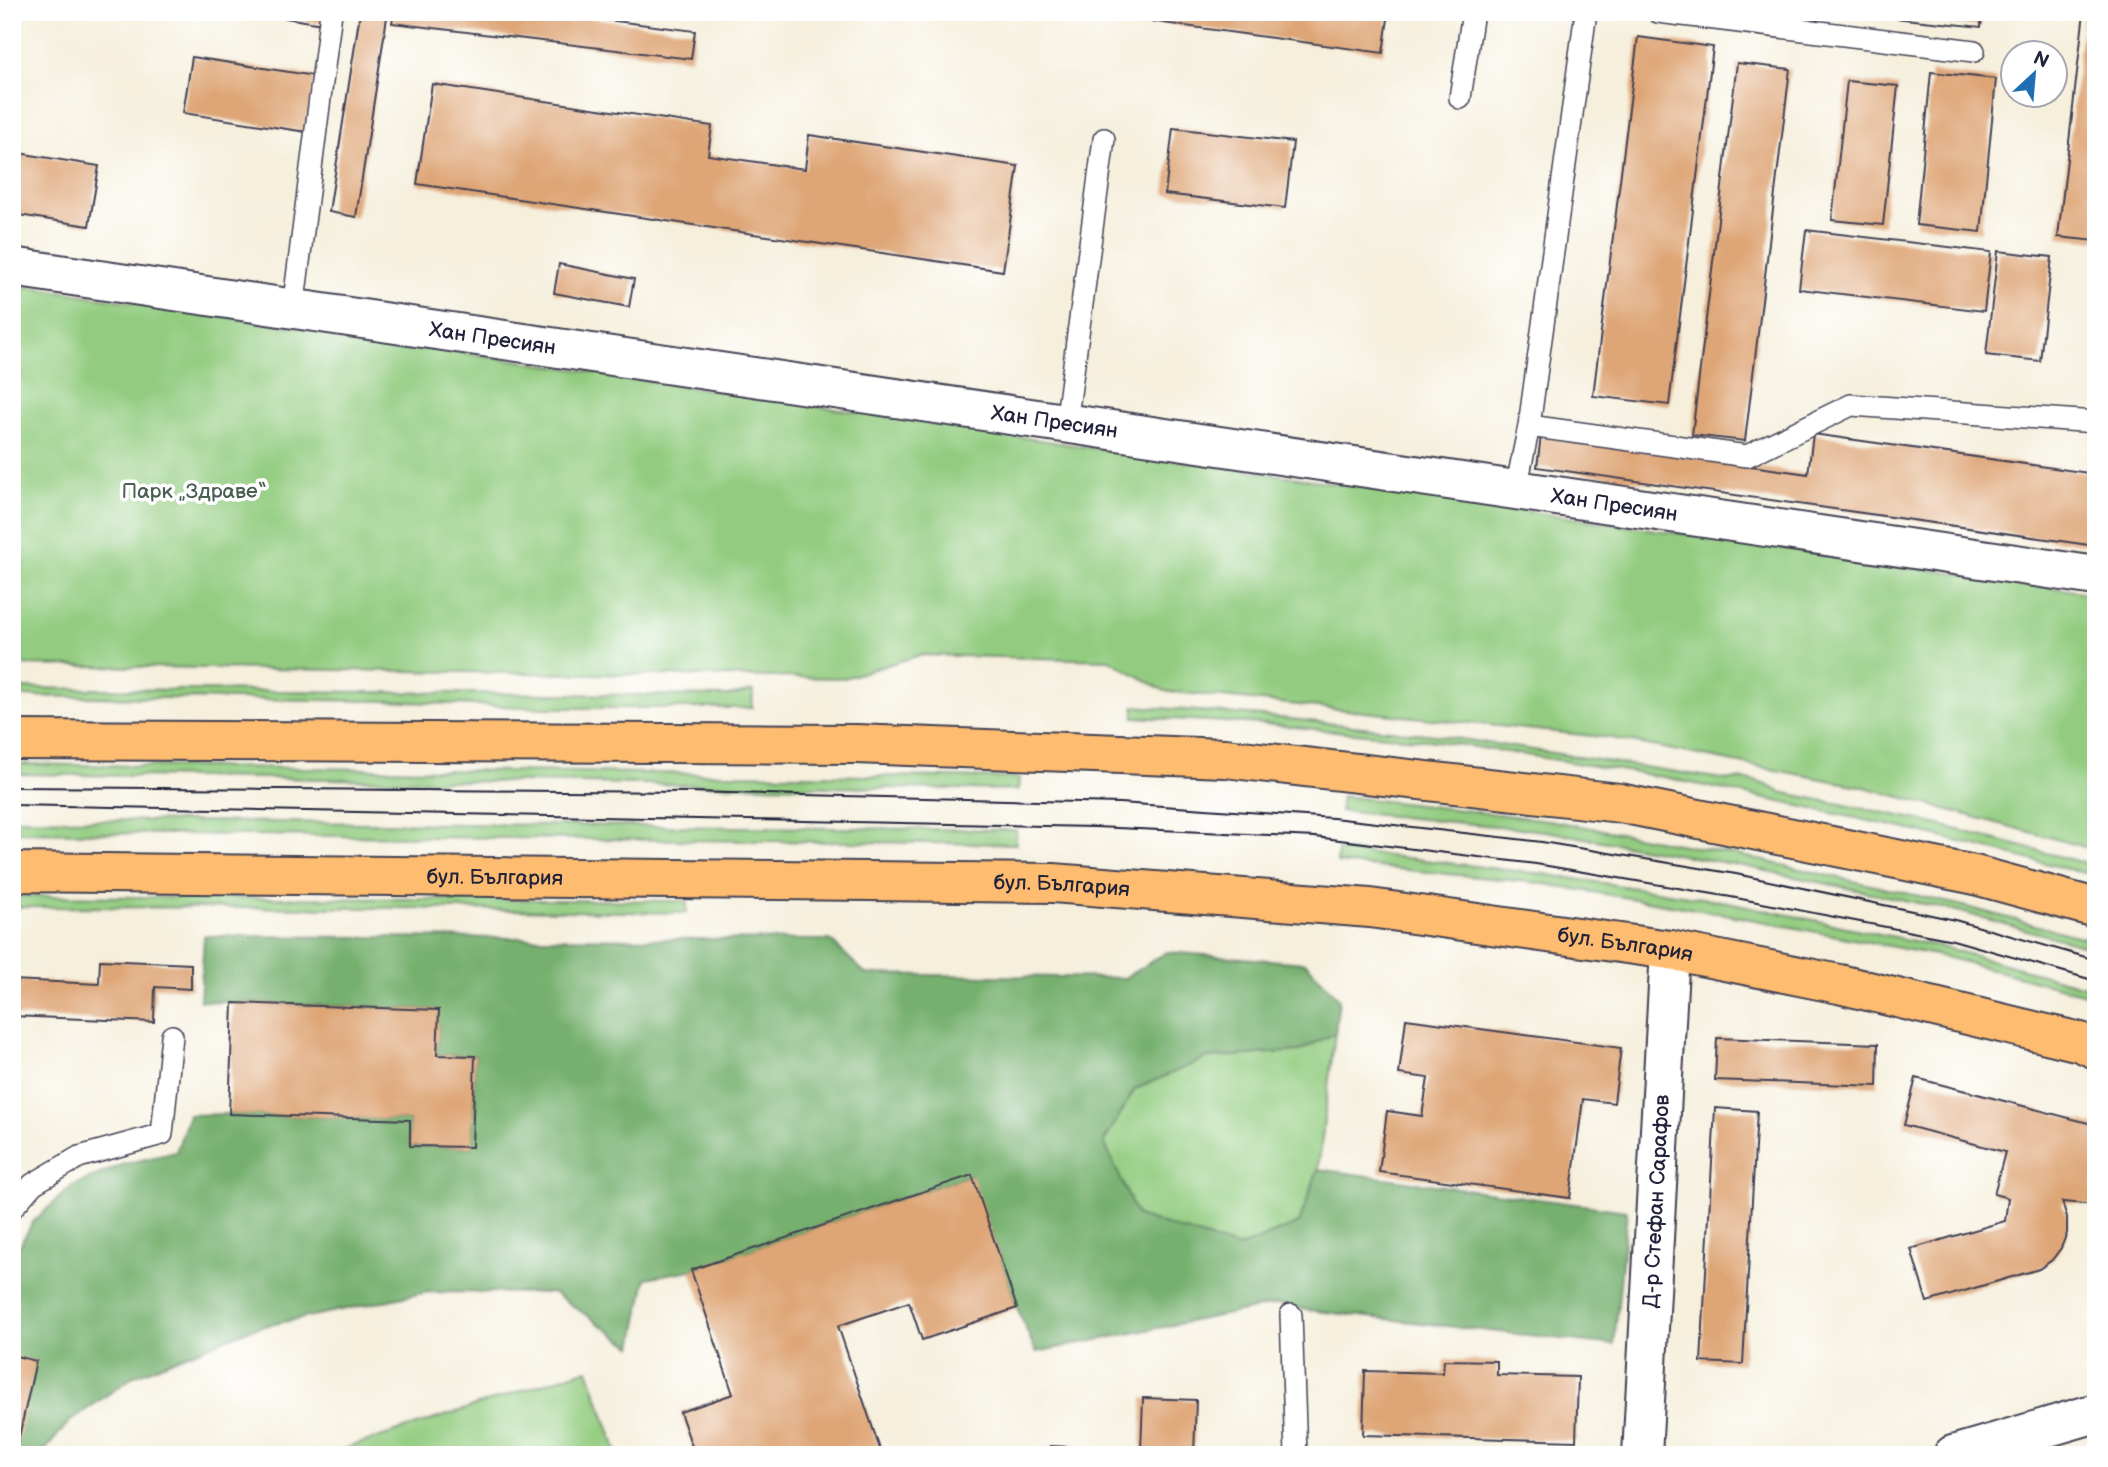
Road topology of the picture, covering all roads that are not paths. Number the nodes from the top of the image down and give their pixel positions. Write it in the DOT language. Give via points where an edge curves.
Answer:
graph roads {
  1 [pos="331,12"];
  2 [pos="1473,12"];
  3 [pos="1586,12"];
  4 [pos="1658,12"];
  5 [pos="1974,51"];
  6 [pos="1460,98"];
  7 [pos="1104,139"];
  8 [pos="12,267"];
  9 [pos="293,309"];
  10 [pos="2096,422"];
  11 [pos="1066,424"];
  12 [pos="1529,426"];
  13 [pos="1516,489"];
  14 [pos="2096,576"];
  15 [pos="12,740"];
  16 [pos="12,872"];
  17 [pos="2096,908"];
  18 [pos="1670,950"];
  19 [pos="172,1036"];
  20 [pos="2090,1045"];
  21 [pos="12,1208"];
  22 [pos="1292,1315"];
  23 [pos="2096,1413"];
  24 [pos="1296,1455"];
  25 [pos="1642,1455"];
  26 [pos="1953,1455"];
  1 -- 9 [label="lane"];
  2 -- 6 [label="lane"];
  3 -- 12 [label="lane"];
  4 -- 5 [label="lane"];
  7 -- 11 [label="lane"];
  8 -- 9 [label="street, Хан Пресиян"];
  9 -- 11 [label="street, Хан Пресиян"];
  10 -- 12 [label="lane" via="1851,405 1746,457"];
  11 -- 13 [label="street, Хан Пресиян"];
  12 -- 13 [label="lane"];
  13 -- 14 [label="street, Хан Пресиян"];
  15 -- 17 [label="main road" via="856,744 1225,758 1620,803 1975,875"];
  16 -- 18 [label="main road, бул. България" via="1053,883 1370,908"];
  18 -- 20 [label="main road, бул. България" via="1839,984"];
  18 -- 25 [label="street, Д-р Стефан Сарафов"];
  19 -- 21 [label="lane" via="162,1134 79,1157 33,1184"];
  22 -- 24 [label="lane"];
  23 -- 26 [label="street"];
}
